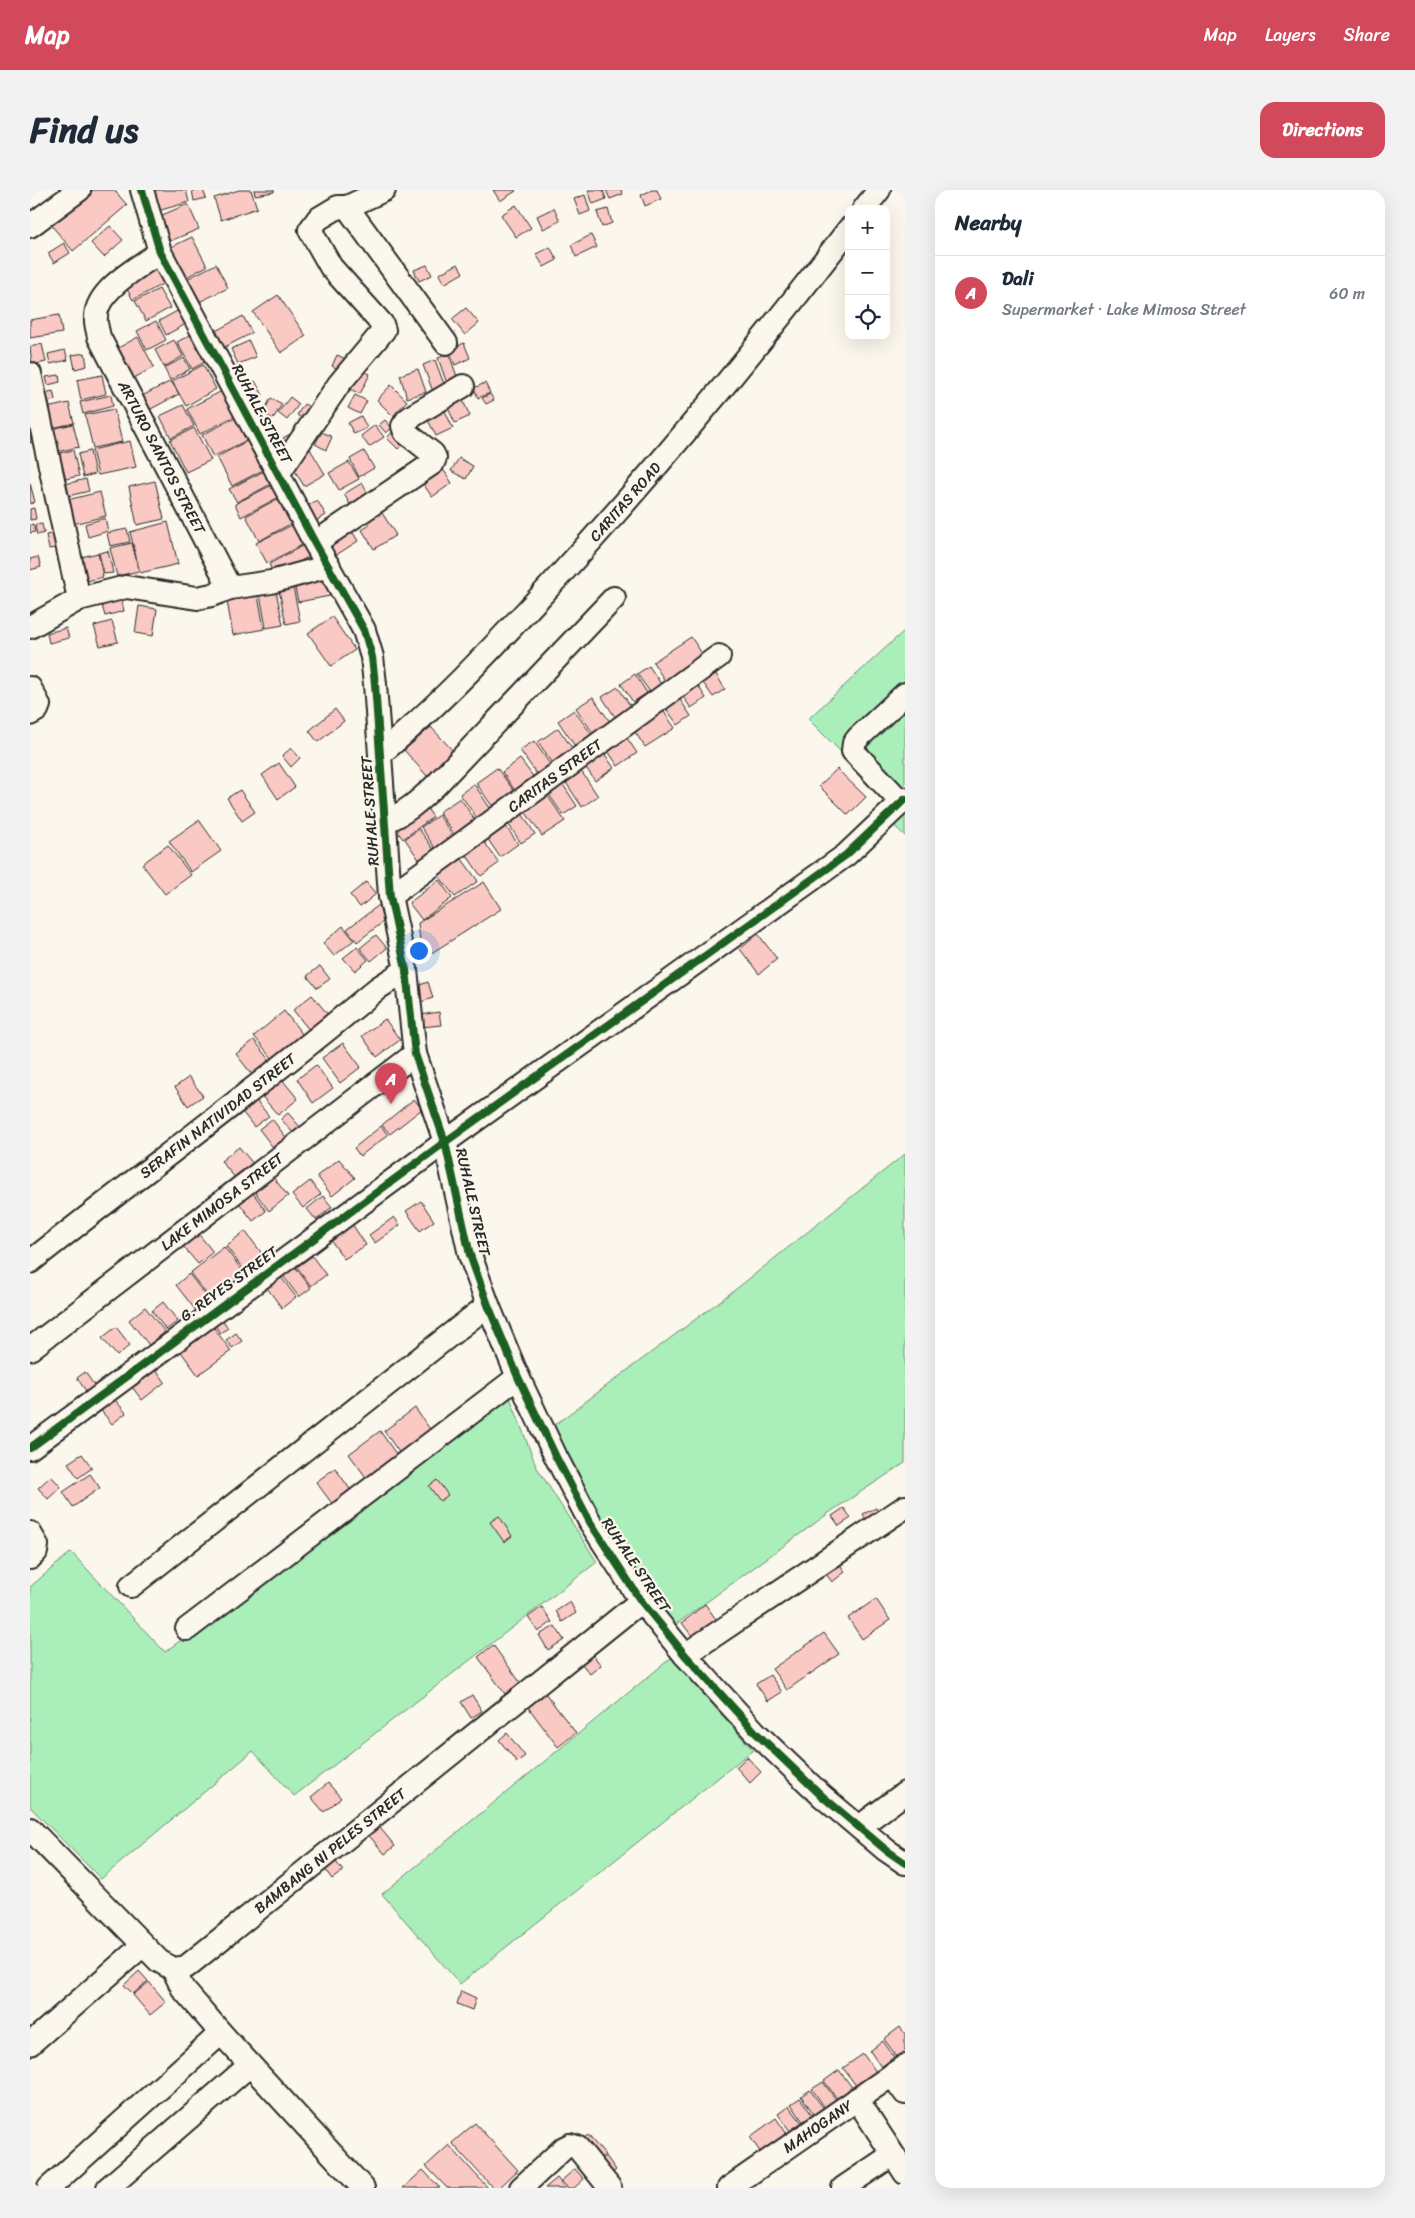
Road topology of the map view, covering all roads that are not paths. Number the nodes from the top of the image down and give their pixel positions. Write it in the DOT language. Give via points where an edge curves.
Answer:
graph roads {
  1 [pos="79,190"];
  2 [pos="142,190"];
  3 [pos="384,190"];
  4 [pos="879,190"];
  5 [pos="339,201"];
  6 [pos="867,205"];
  7 [pos="30,226"];
  8 [pos="845,234"];
  9 [pos="160,252"];
  10 [pos="446,343"];
  11 [pos="30,374"];
  12 [pos="463,386"];
  13 [pos="278,474"];
  14 [pos="315,542"];
  15 [pos="329,566"];
  16 [pos="230,588"];
  17 [pos="614,598"];
  18 [pos="79,599"];
  19 [pos="30,627"];
  20 [pos="719,656"];
  21 [pos="30,688"];
  22 [pos="905,694"];
  23 [pos="30,714"];
  24 [pos="380,754"];
  25 [pos="903,800"];
  26 [pos="384,822"];
  27 [pos="390,896"];
  28 [pos="406,970"];
  29 [pos="415,1054"];
  30 [pos="444,1142"];
  31 [pos="30,1262"];
  32 [pos="488,1305"];
  33 [pos="30,1349"];
  34 [pos="518,1377"];
  35 [pos="30,1448"];
  36 [pos="905,1506"];
  37 [pos="30,1533"];
  38 [pos="30,1558"];
  39 [pos="131,1586"];
  40 [pos="641,1601"];
  41 [pos="187,1629"];
  42 [pos="685,1655"];
  43 [pos="905,1793"];
  44 [pos="859,1828"];
  45 [pos="30,1830"];
  46 [pos="905,1863"];
  47 [pos="144,1945"];
  48 [pos="173,1969"];
  49 [pos="221,2033"];
  50 [pos="30,2044"];
  51 [pos="250,2065"];
  52 [pos="898,2071"];
  53 [pos="905,2093"];
  54 [pos="857,2099"];
  55 [pos="899,2164"];
  56 [pos="530,2185"];
  57 [pos="49,2188"];
  58 [pos="108,2188"];
  59 [pos="364,2188"];
  60 [pos="610,2188"];
  61 [pos="729,2188"];
  62 [pos="843,2188"];
  1 -- 7 [label="street"];
  2 -- 9 [label="street, RUHALE STREET"];
  3 -- 5 [label="street"];
  4 -- 6 [label="street"];
  5 -- 10 [label="street"];
  5 -- 13 [label="street" via="314,223 310,230 312,237 331,267 384,330 339,384"];
  8 -- 24 [label="street, CARITAS ROAD" via="777,322 599,533 510,629 407,732"];
  9 -- 13 [label="street, RUHALE STREET"];
  9 -- 16 [label="street, ARTURO SANTOS STREET" via="114,285 102,299 95,316 99,337"];
  11 -- 18 [label="street"];
  12 -- 14 [label="street" via="414,415 403,426 405,432 433,454 433,463"];
  13 -- 14 [label="street, RUHALE STREET"];
  14 -- 15 [label="street, RUHALE STREET"];
  15 -- 16 [label="street" via="271,582"];
  15 -- 24 [label="street, RUHALE STREET" via="364,630 372,657"];
  16 -- 18 [label="street" via="197,598 126,586"];
  17 -- 26 [label="street" via="436,785 404,813"];
  18 -- 19 [label="street"];
  20 -- 27 [label="street, CARITAS STREET"];
  21 -- 23 [label="street" via="39,705 38,710"];
  22 -- 25 [label="street" via="854,742 853,751"];
  24 -- 26 [label="street, RUHALE STREET"];
  25 -- 30 [label="street, G. REYES STREET" via="846,856"];
  26 -- 27 [label="street, RUHALE STREET"];
  27 -- 28 [label="street, RUHALE STREET"];
  28 -- 29 [label="street, RUHALE STREET"];
  28 -- 31 [label="street, SERAFIN NATIVIDAD STREET" via="378,988"];
  29 -- 30 [label="street, RUHALE STREET"];
  29 -- 33 [label="street, LAKE MIMOSA STREET"];
  30 -- 32 [label="street, RUHALE STREET" via="470,1255"];
  30 -- 35 [label="street, G. REYES STREET"];
  32 -- 34 [label="street, RUHALE STREET"];
  32 -- 39 [label="street"];
  34 -- 40 [label="street, RUHALE STREET" via="590,1522"];
  34 -- 41 [label="street"];
  36 -- 42 [label="street"];
  37 -- 38 [label="street" via="37,1545"];
  40 -- 42 [label="street, RUHALE STREET"];
  40 -- 48 [label="street, BAMBANG NI PELES STREET" via="186,1967"];
  42 -- 44 [label="street, RUHALE STREET" via="756,1733"];
  43 -- 44 [label="street"];
  44 -- 46 [label="street, RUHALE STREET"];
  45 -- 47 [label="street"];
  47 -- 48 [label="street" via="159,1961"];
  47 -- 50 [label="street"];
  48 -- 49 [label="street" via="182,1989"];
  49 -- 51 [label="street"];
  49 -- 57 [label="street"];
  51 -- 58 [label="street"];
  51 -- 59 [label="street"];
  52 -- 53 [label="street"];
  52 -- 54 [label="street, MAHOGANY"];
  54 -- 55 [label="street"];
  54 -- 61 [label="street, MAHOGANY"];
  55 -- 62 [label="street"];
  56 -- 60 [label="street" via="570,2145 577,2147"];
}
